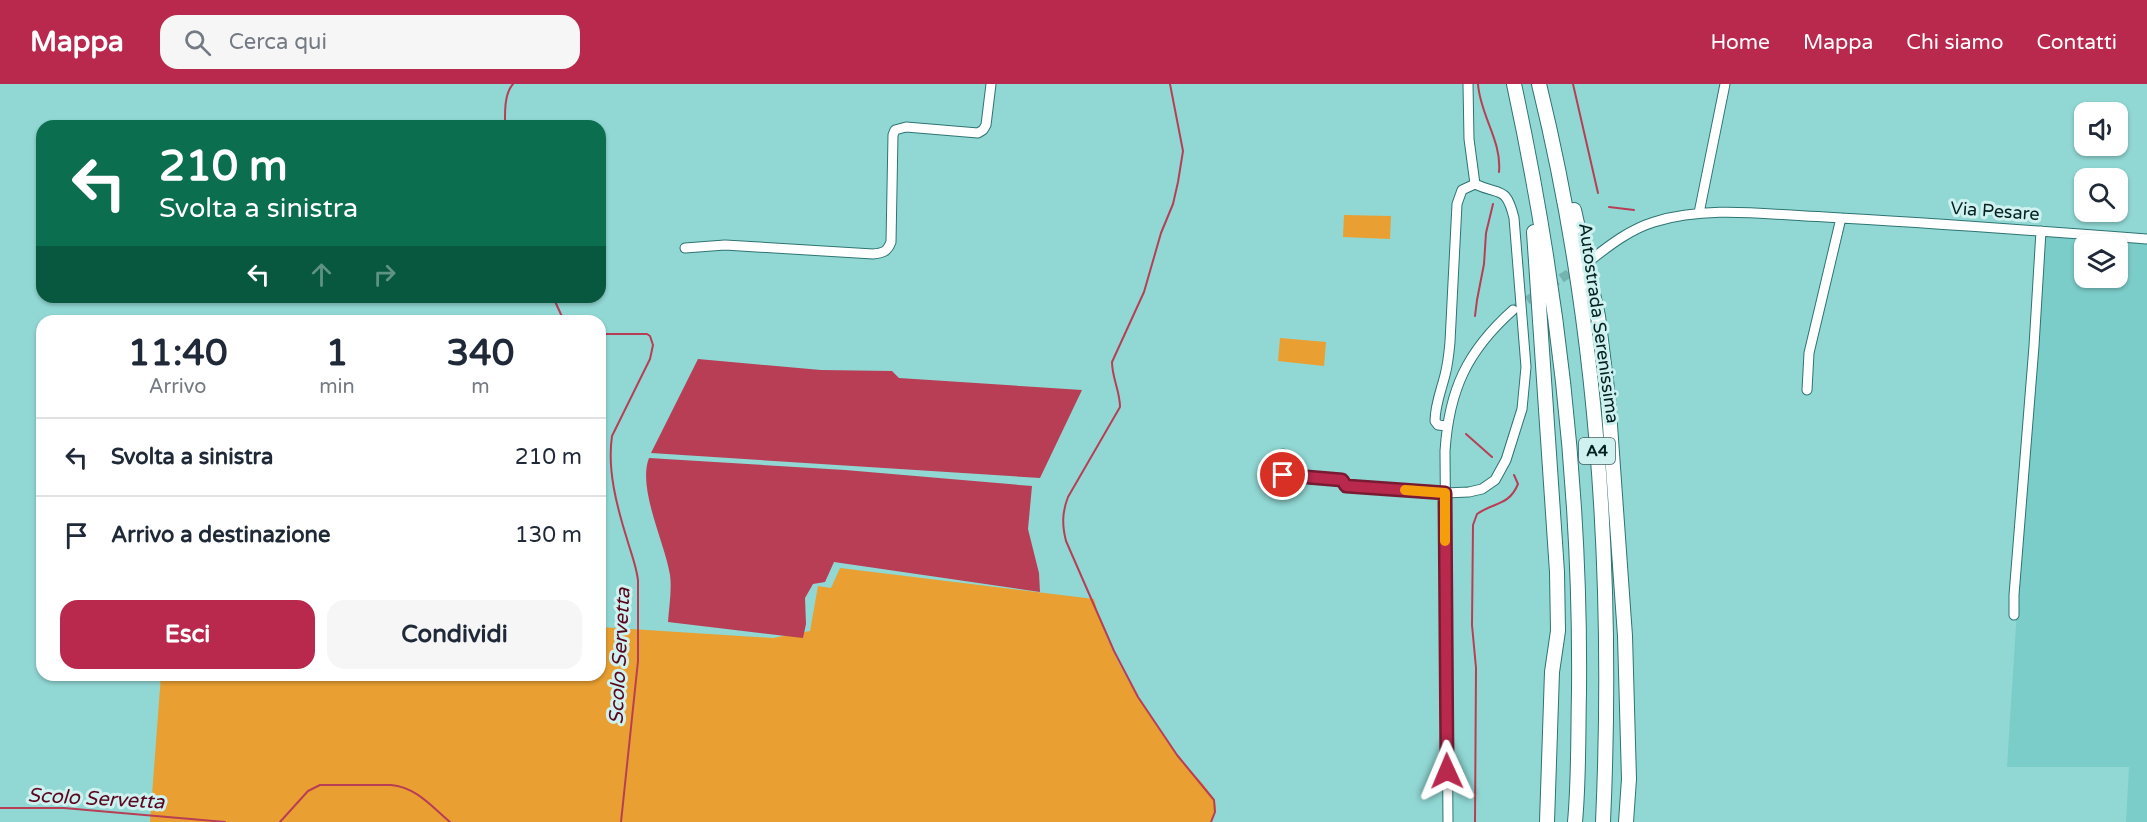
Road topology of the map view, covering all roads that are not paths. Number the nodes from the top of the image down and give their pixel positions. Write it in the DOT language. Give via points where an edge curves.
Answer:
graph roads {
  1 [pos="991,84"];
  2 [pos="1468,84"];
  3 [pos="1514,84"];
  4 [pos="1725,84"];
  5 [pos="1540,86"];
  6 [pos="1524,129"];
  7 [pos="1476,184"];
  8 [pos="1699,213"];
  9 [pos="1842,218"];
  10 [pos="2041,231"];
  11 [pos="2147,239"];
  12 [pos="685,248"];
  13 [pos="1592,259"];
  14 [pos="1513,310"];
  15 [pos="1807,390"];
  16 [pos="1447,426"];
  17 [pos="1283,454"];
  18 [pos="1445,493"];
  19 [pos="2014,615"];
  20 [pos="1448,822"];
  21 [pos="1547,822"];
  22 [pos="1575,822"];
  23 [pos="1603,822"];
  24 [pos="1626,822"];
  1 -- 12 [label="street" via="986,125 978,133 906,127 895,130 891,242 883,253 725,245"];
  2 -- 7 [label="street" via="1469,140"];
  3 -- 6 [label="highway, A4"];
  4 -- 8 [label="street"];
  5 -- 23 [label="highway, Autostrada Serenissima / A4" via="1564,200 1595,423 1606,637"];
  5 -- 24 [label="highway" via="1555,122 1564,159 1598,316 1608,397 1625,636 1629,779"];
  6 -- 21 [label="highway" via="1521,154 1533,227 1557,572 1558,631 1552,672"];
  6 -- 22 [label="highway, A4" via="1555,313 1568,423 1579,635"];
  7 -- 16 [label="street" via="1462,190 1457,204 1448,363 1435,417 1438,425"];
  7 -- 18 [label="street" via="1500,191 1512,210 1525,382 1522,409 1506,460 1495,480 1482,489"];
  8 -- 9 [label="street, Via Pesare"];
  8 -- 13 [label="street, Via Pesare" via="1640,227"];
  9 -- 10 [label="street, Via Pesare"];
  9 -- 15 [label="street" via="1809,353"];
  10 -- 11 [label="street, Via Pesare"];
  10 -- 19 [label="street"];
  14 -- 16 [label="street" via="1498,323 1465,369 1455,390"];
  16 -- 18 [label="street"];
  17 -- 18 [label="street" via="1283,475 1342,480 1346,486"];
  18 -- 20 [label="street"];
}
